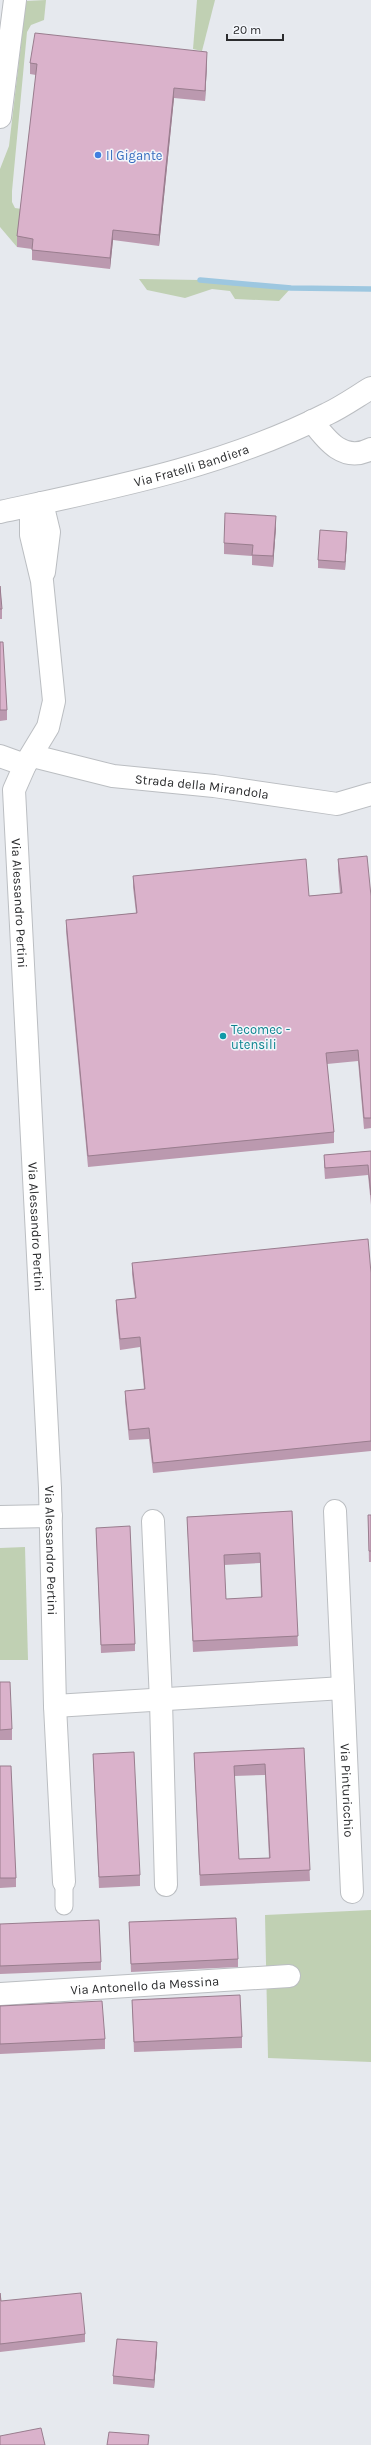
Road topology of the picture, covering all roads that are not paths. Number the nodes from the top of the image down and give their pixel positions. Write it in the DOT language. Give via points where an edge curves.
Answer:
graph roads {
  1 [pos="13,3"];
  2 [pos="0,117"];
  3 [pos="371,388"];
  4 [pos="312,421"];
  5 [pos="371,449"];
  6 [pos="42,504"];
  7 [pos="0,512"];
  8 [pos="0,756"];
  9 [pos="29,761"];
  10 [pos="371,794"];
  11 [pos="335,1511"];
  12 [pos="51,1516"];
  13 [pos="0,1517"];
  14 [pos="153,1521"];
  15 [pos="343,1688"];
  16 [pos="161,1701"];
  17 [pos="55,1706"];
  18 [pos="64,1882"];
  19 [pos="166,1885"];
  20 [pos="352,1892"];
  21 [pos="64,1906"];
  22 [pos="289,1976"];
  23 [pos="0,1994"];
  1 -- 2 [label="street"];
  3 -- 4 [label="street, Via Fratelli Bandiera"];
  4 -- 5 [label="street" via="323,436 341,451 362,454"];
  4 -- 6 [label="street, Via Fratelli Bandiera" via="194,466"];
  6 -- 7 [label="street, Via Fratelli Bandiera"];
  6 -- 9 [label="street, Via Alessandro Pertini" via="49,532 42,581 54,701 48,727"];
  8 -- 9 [label="street, Strada della Mirandola"];
  9 -- 10 [label="street, Strada della Mirandola" via="113,776 214,786 337,804"];
  9 -- 12 [label="street, Via Alessandro Pertini" via="14,790"];
  11 -- 15 [label="street, Via Pinturicchio"];
  12 -- 13 [label="street"];
  12 -- 17 [label="street, Via Alessandro Pertini"];
  14 -- 16 [label="street"];
  15 -- 16 [label="street"];
  15 -- 20 [label="street, Via Pinturicchio"];
  16 -- 17 [label="street"];
  16 -- 19 [label="street"];
  17 -- 18 [label="street, Via Alessandro Pertini"];
  18 -- 21 [label="street"];
  22 -- 23 [label="street, Via Antonello da Messina"];
}
